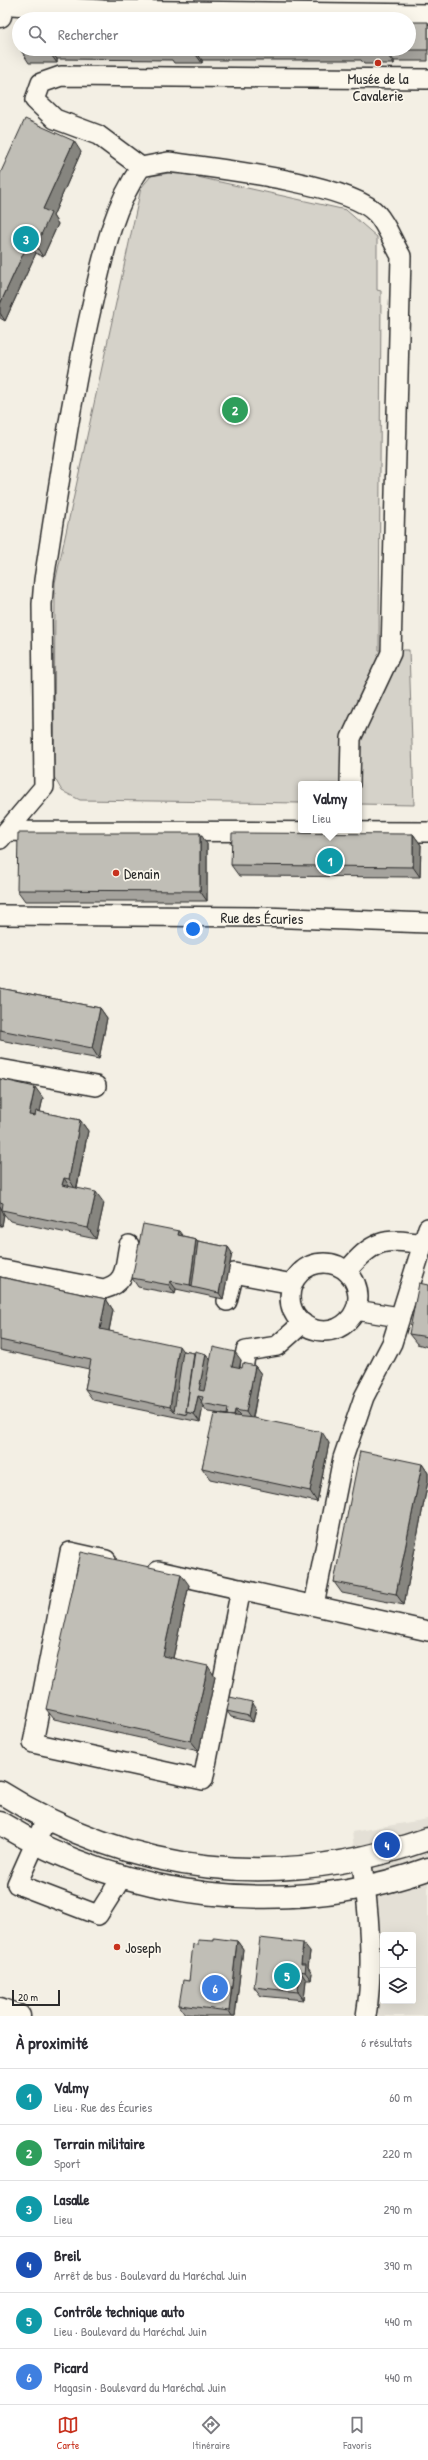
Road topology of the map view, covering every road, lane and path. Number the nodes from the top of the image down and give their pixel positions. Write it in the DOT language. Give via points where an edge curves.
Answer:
graph roads {
  1 [pos="2,6"];
  2 [pos="189,6"];
  3 [pos="368,12"];
  4 [pos="416,14"];
  5 [pos="428,14"];
  6 [pos="428,79"];
  7 [pos="141,166"];
  8 [pos="350,781"];
  9 [pos="298,832"];
  10 [pos="362,832"];
  11 [pos="4,835"];
  12 [pos="425,835"];
  13 [pos="0,915"];
  14 [pos="428,923"];
  15 [pos="0,1069"];
  16 [pos="96,1086"];
  17 [pos="425,1236"];
  18 [pos="129,1245"];
  19 [pos="0,1270"];
  20 [pos="347,1271"];
  21 [pos="293,1284"];
  22 [pos="227,1301"];
  23 [pos="356,1310"];
  24 [pos="399,1317"];
  25 [pos="303,1323"];
  26 [pos="243,1368"];
  27 [pos="241,1589"];
  28 [pos="314,1606"];
  29 [pos="428,1630"];
  30 [pos="0,1792"];
  31 [pos="46,1819"];
  32 [pos="0,1823"];
  33 [pos="428,1839"];
  34 [pos="34,1842"];
  35 [pos="361,1859"];
  36 [pos="428,1869"];
  37 [pos="122,1876"];
  38 [pos="366,1886"];
  39 [pos="0,2009"];
  40 [pos="19,2016"];
  41 [pos="366,2016"];
  1 -- 2 [label="street" via="103,10"];
  2 -- 3 [label="street"];
  4 -- 5 [label="street"];
  6 -- 7 [label="street" via="61,76 41,83 35,100 55,119 98,135"];
  7 -- 8 [label="street" via="168,162 258,175 358,199 377,214 401,256 391,653 351,738"];
  7 -- 11 [label="street" via="123,197 103,259 82,346 45,572 42,604 44,787"];
  9 -- 11 [label="street"];
  10 -- 12 [label="street"];
  13 -- 14 [label="street, Rue des Écuries" via="264,917"];
  15 -- 16 [label="street"];
  17 -- 20 [label="street" via="384,1241 372,1246 359,1256"];
  17 -- 24 [label="street"];
  18 -- 19 [label="street" via="122,1279 116,1286 104,1289"];
  20 -- 21 [label="street" via="326,1263 315,1264 305,1269"];
  20 -- 23 [label="street" via="358,1290"];
  21 -- 22 [label="street" via="234,1273"];
  21 -- 25 [label="street" via="290,1297 292,1308"];
  23 -- 24 [label="street"];
  23 -- 25 [label="street" via="348,1322 327,1331 316,1330"];
  24 -- 28 [label="street" via="392,1343 354,1423 343,1458"];
  25 -- 26 [label="street" via="277,1346 246,1351"];
  27 -- 27 [label="street" via="70,1552 34,1743 203,1780"];
  27 -- 28 [label="street"];
  28 -- 29 [label="street"];
  30 -- 31 [label="main road"];
  31 -- 34 [label="street"];
  31 -- 35 [label="main road" via="116,1848 147,1857 208,1868 272,1871 302,1869"];
  32 -- 34 [label="main road"];
  33 -- 35 [label="main road"];
  34 -- 37 [label="main road" via="58,1854"];
  34 -- 37 [label="street" via="17,1884 98,1915"];
  35 -- 38 [label="street"];
  36 -- 38 [label="main road"];
  37 -- 38 [label="main road" via="179,1889 245,1896 296,1896"];
  38 -- 41 [label="street" via="369,1997"];
  39 -- 40 [label="main road"];
}
